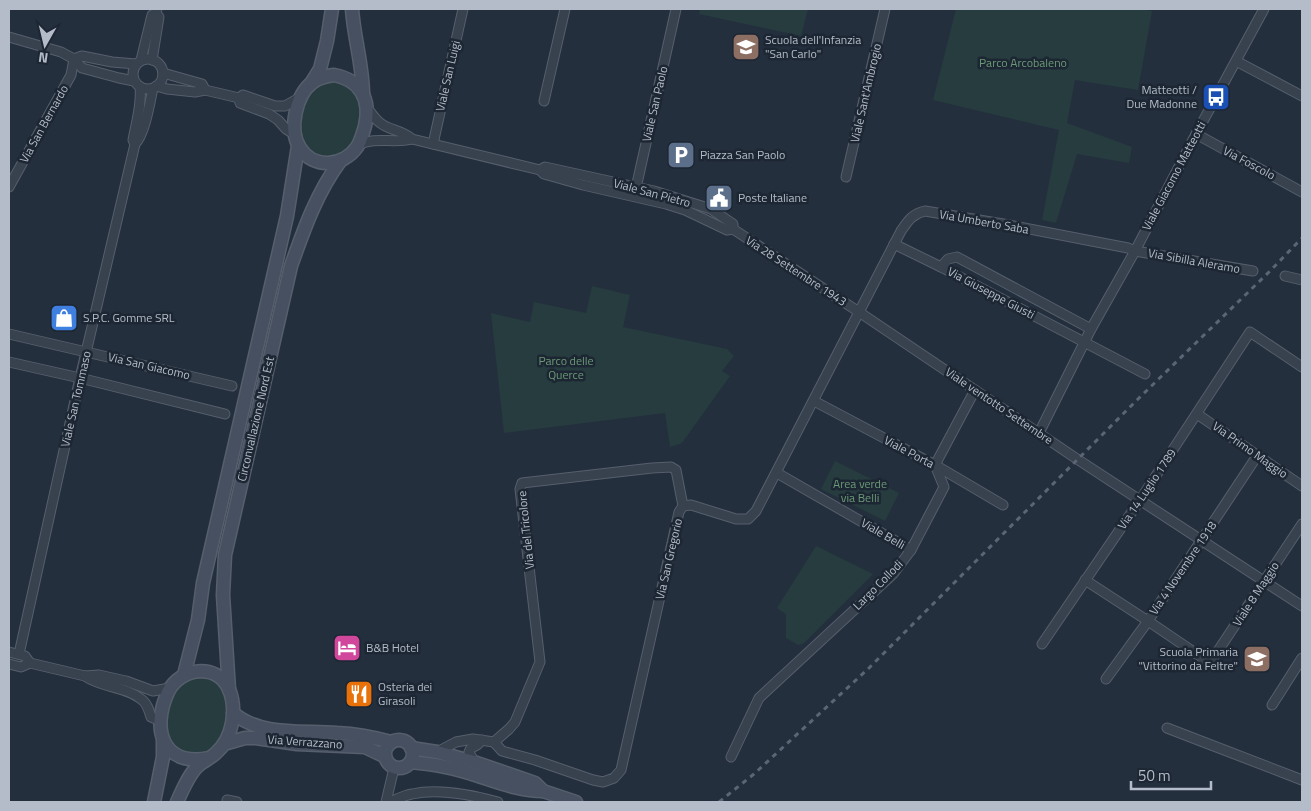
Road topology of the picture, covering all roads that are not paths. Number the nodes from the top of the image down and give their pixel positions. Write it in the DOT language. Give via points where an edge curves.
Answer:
graph roads {
  1 [pos="332,9"];
  2 [pos="352,9"];
  3 [pos="463,9"];
  4 [pos="565,9"];
  5 [pos="676,9"];
  6 [pos="885,9"];
  7 [pos="1264,9"];
  8 [pos="157,11"];
  9 [pos="9,37"];
  10 [pos="74,59"];
  11 [pos="152,60"];
  12 [pos="1236,61"];
  13 [pos="138,62"];
  14 [pos="163,73"];
  15 [pos="311,83"];
  16 [pos="137,84"];
  17 [pos="155,87"];
  18 [pos="205,90"];
  19 [pos="1302,96"];
  20 [pos="301,97"];
  21 [pos="239,98"];
  22 [pos="365,101"];
  23 [pos="544,101"];
  24 [pos="1196,134"];
  25 [pos="412,139"];
  26 [pos="296,140"];
  27 [pos="135,144"];
  28 [pos="433,144"];
  29 [pos="358,145"];
  30 [pos="341,160"];
  31 [pos="540,170"];
  32 [pos="846,177"];
  33 [pos="9,187"];
  34 [pos="636,188"];
  35 [pos="600,189"];
  36 [pos="1302,192"];
  37 [pos="641,198"];
  38 [pos="733,229"];
  39 [pos="894,244"];
  40 [pos="1134,251"];
  41 [pos="942,267"];
  42 [pos="1253,271"];
  43 [pos="1285,276"];
  44 [pos="1302,280"];
  45 [pos="859,312"];
  46 [pos="1091,329"];
  47 [pos="9,334"];
  48 [pos="1085,343"];
  49 [pos="86,352"];
  50 [pos="9,362"];
  51 [pos="1302,367"];
  52 [pos="1145,374"];
  53 [pos="80,378"];
  54 [pos="232,386"];
  55 [pos="975,390"];
  56 [pos="814,401"];
  57 [pos="225,414"];
  58 [pos="1197,414"];
  59 [pos="1039,433"];
  60 [pos="1257,456"];
  61 [pos="935,465"];
  62 [pos="777,473"];
  63 [pos="1302,486"];
  64 [pos="1140,500"];
  65 [pos="1003,505"];
  66 [pos="683,506"];
  67 [pos="1302,524"];
  68 [pos="1202,540"];
  69 [pos="911,550"];
  70 [pos="1085,580"];
  71 [pos="1264,581"];
  72 [pos="1302,606"];
  73 [pos="1148,621"];
  74 [pos="1042,644"];
  75 [pos="9,652"];
  76 [pos="20,654"];
  77 [pos="1302,658"];
  78 [pos="30,663"];
  79 [pos="9,664"];
  80 [pos="184,675"];
  81 [pos="85,676"];
  82 [pos="1106,679"];
  83 [pos="170,688"];
  84 [pos="229,690"];
  85 [pos="1272,705"];
  86 [pos="233,713"];
  87 [pos="160,722"];
  88 [pos="1167,728"];
  89 [pos="163,739"];
  90 [pos="482,740"];
  91 [pos="391,742"];
  92 [pos="494,742"];
  93 [pos="224,744"];
  94 [pos="411,748"];
  95 [pos="437,752"];
  96 [pos="384,756"];
  97 [pos="732,757"];
  98 [pos="208,758"];
  99 [pos="411,762"];
  100 [pos="474,762"];
  101 [pos="394,768"];
  102 [pos="1302,780"];
  103 [pos="543,791"];
  104 [pos="227,800"];
  105 [pos="154,802"];
  106 [pos="177,802"];
  107 [pos="237,802"];
  108 [pos="386,802"];
  109 [pos="390,802"];
  110 [pos="498,802"];
  111 [pos="576,802"];
  1 -- 15 [label="main road" via="320,69"];
  2 -- 22 [label="main road"];
  3 -- 28 [label="street, Viale San Luigi"];
  4 -- 23 [label="street"];
  5 -- 34 [label="street, Viale San Paolo"];
  6 -- 32 [label="street, Viale Sant'Ambrogio"];
  7 -- 12 [label="street, Viale Giacomo Matteotti"];
  8 -- 11 [label="street" via="159,17"];
  8 -- 13 [label="street" via="152,15"];
  9 -- 10 [label="street"];
  10 -- 13 [label="street" via="82,56 112,62"];
  10 -- 16 [label="street" via="82,68"];
  10 -- 33 [label="street, Via San Bernardo" via="71,75"];
  11 -- 13 [label="street"];
  11 -- 14 [label="street" via="160,65"];
  12 -- 19 [label="street"];
  12 -- 24 [label="street, Viale Giacomo Matteotti"];
  13 -- 16 [label="street" via="133,72"];
  14 -- 17 [label="street"];
  14 -- 18 [label="street" via="202,84"];
  15 -- 20 [label="main road"];
  15 -- 22 [label="main road" via="325,76 344,77 359,87"];
  16 -- 17 [label="street" via="149,89"];
  16 -- 27 [label="street, Viale San Tommaso" via="141,96"];
  17 -- 18 [label="street" via="195,92"];
  17 -- 27 [label="street, Viale San Tommaso"];
  18 -- 21 [label="street"];
  20 -- 21 [label="street" via="285,106 267,104 244,95"];
  20 -- 26 [label="main road" via="294,123"];
  21 -- 26 [label="street" via="240,103 278,120"];
  22 -- 25 [label="street" via="380,123"];
  22 -- 29 [label="main road" via="367,117"];
  24 -- 36 [label="street, Via Foscolo"];
  24 -- 40 [label="street, Viale Giacomo Matteotti"];
  25 -- 28 [label="street, Viale San Pietro"];
  25 -- 29 [label="street" via="366,141"];
  26 -- 30 [label="main road" via="304,154 314,162 327,164"];
  26 -- 80 [label="main road, Circonvallazione Nord Est" via="287,216"];
  27 -- 49 [label="street, Viale San Tommaso"];
  28 -- 31 [label="street, Viale San Pietro"];
  29 -- 30 [label="main road"];
  30 -- 84 [label="main road, Circonvallazione Nord Est" via="315,202 291,266 225,555 223,596"];
  31 -- 34 [label="street, Viale San Pietro" via="545,167"];
  31 -- 35 [label="street, Viale San Pietro" via="544,174"];
  34 -- 35 [label="street" via="632,191 606,186"];
  34 -- 37 [label="street"];
  34 -- 38 [label="street, Viale San Pietro" via="711,209 733,224"];
  35 -- 37 [label="street, Viale San Pietro"];
  37 -- 38 [label="street, Viale San Pietro" via="685,210 727,230"];
  38 -- 45 [label="street, Via 28 Settembre 1943"];
  39 -- 40 [label="street, Via Umberto Saba" via="910,218 925,211"];
  39 -- 41 [label="street"];
  39 -- 45 [label="street, Via Umberto Saba"];
  40 -- 42 [label="street, Via Sibilla Aleramo"];
  40 -- 46 [label="street, Viale Giacomo Matteotti"];
  41 -- 46 [label="street, Via Giuseppe Giusti" via="948,259 957,257"];
  41 -- 48 [label="street, Via Giuseppe Giusti"];
  43 -- 44 [label="street"];
  45 -- 55 [label="street, Viale ventotto Settembre"];
  45 -- 56 [label="street, Via San Gregorio"];
  46 -- 48 [label="street, Viale Giacomo Matteotti"];
  47 -- 49 [label="street, Via San Giacomo"];
  48 -- 52 [label="street"];
  48 -- 59 [label="street, Viale Giacomo Matteotti"];
  49 -- 53 [label="street, Viale San Tommaso"];
  49 -- 54 [label="street, Via San Giacomo"];
  50 -- 53 [label="street"];
  51 -- 58 [label="street, Via 14 Luglio 1789" via="1250,332"];
  53 -- 57 [label="street"];
  53 -- 76 [label="street, Viale San Tommaso"];
  55 -- 59 [label="street, Viale ventotto Settembre"];
  55 -- 61 [label="street"];
  56 -- 61 [label="street, Viale Porta"];
  56 -- 62 [label="street, Via San Gregorio"];
  58 -- 60 [label="street, Via Primo Maggio"];
  58 -- 64 [label="street, Via 14 Luglio 1789"];
  59 -- 64 [label="street, Viale ventotto Settembre"];
  60 -- 63 [label="street, Via Primo Maggio"];
  60 -- 68 [label="street, Via 4 Novembre 1918"];
  61 -- 65 [label="street, Viale Porta"];
  61 -- 69 [label="street, Largo Collodi" via="944,487"];
  62 -- 66 [label="street, Via San Gregorio" via="756,511 748,519 736,519 691,505"];
  62 -- 69 [label="street, Viale Belli"];
  64 -- 68 [label="street"];
  64 -- 70 [label="street, Via 14 Luglio 1789"];
  66 -- 92 [label="street, Via San Gregorio" via="679,512 621,770 604,782 593,780 502,751"];
  66 -- 92 [label="street, Via del Tricolore" via="676,470 671,467 522,483 520,489 540,662 516,722"];
  67 -- 71 [label="street, Viale 8 Maggio"];
  68 -- 71 [label="street"];
  68 -- 73 [label="street, Via 4 Novembre 1918"];
  69 -- 97 [label="street, Largo Collodi" via="893,574 760,698"];
  70 -- 73 [label="street"];
  70 -- 74 [label="street, Via 14 Luglio 1789"];
  71 -- 72 [label="street"];
  71 -- 73 [label="street, Viale 8 Maggio" via="1210,663"];
  73 -- 82 [label="street, Via 4 Novembre 1918"];
  75 -- 76 [label="street"];
  76 -- 78 [label="street"];
  77 -- 85 [label="street"];
  78 -- 79 [label="street" via="21,667"];
  78 -- 81 [label="street"];
  80 -- 83 [label="main road"];
  80 -- 84 [label="main road" via="203,671 211,673 219,677"];
  81 -- 83 [label="street" via="99,675 153,691"];
  81 -- 87 [label="street" via="93,682 142,699 151,717"];
  83 -- 87 [label="main road"];
  84 -- 86 [label="main road, Circonvallazione Nord Est"];
  86 -- 91 [label="main road, Via Verrazzano" via="240,719 269,729 359,735"];
  86 -- 93 [label="main road, Circonvallazione Nord Est"];
  87 -- 89 [label="main road"];
  88 -- 102 [label="street"];
  89 -- 98 [label="main road" via="167,749 176,755 190,760"];
  89 -- 105 [label="main road" via="163,757"];
  90 -- 92 [label="street"];
  90 -- 95 [label="street" via="456,742"];
  90 -- 100 [label="street" via="469,752"];
  91 -- 94 [label="main road, Via Verrazzano" via="402,740"];
  91 -- 96 [label="main road"];
  93 -- 96 [label="main road, Via Verrazzano" via="256,738 297,744 365,747"];
  93 -- 98 [label="main road, Circonvallazione Nord Est"];
  94 -- 95 [label="main road, Via Verrazzano"];
  94 -- 99 [label="main road"];
  95 -- 100 [label="main road, Via Verrazzano"];
  96 -- 101 [label="main road, Via Verrazzano"];
  98 -- 106 [label="main road, Circonvallazione Nord Est" via="197,767"];
  99 -- 101 [label="main road, Via Verrazzano" via="405,767"];
  99 -- 103 [label="main road, Via Verrazzano" via="443,766 510,786"];
  100 -- 103 [label="main road, Via Verrazzano" via="535,783"];
  101 -- 108 [label="street"];
  103 -- 111 [label="main road, Via Verrazzano"];
  104 -- 107 [label="street"];
  109 -- 110 [label="street" via="412,794 432,792"];
}
